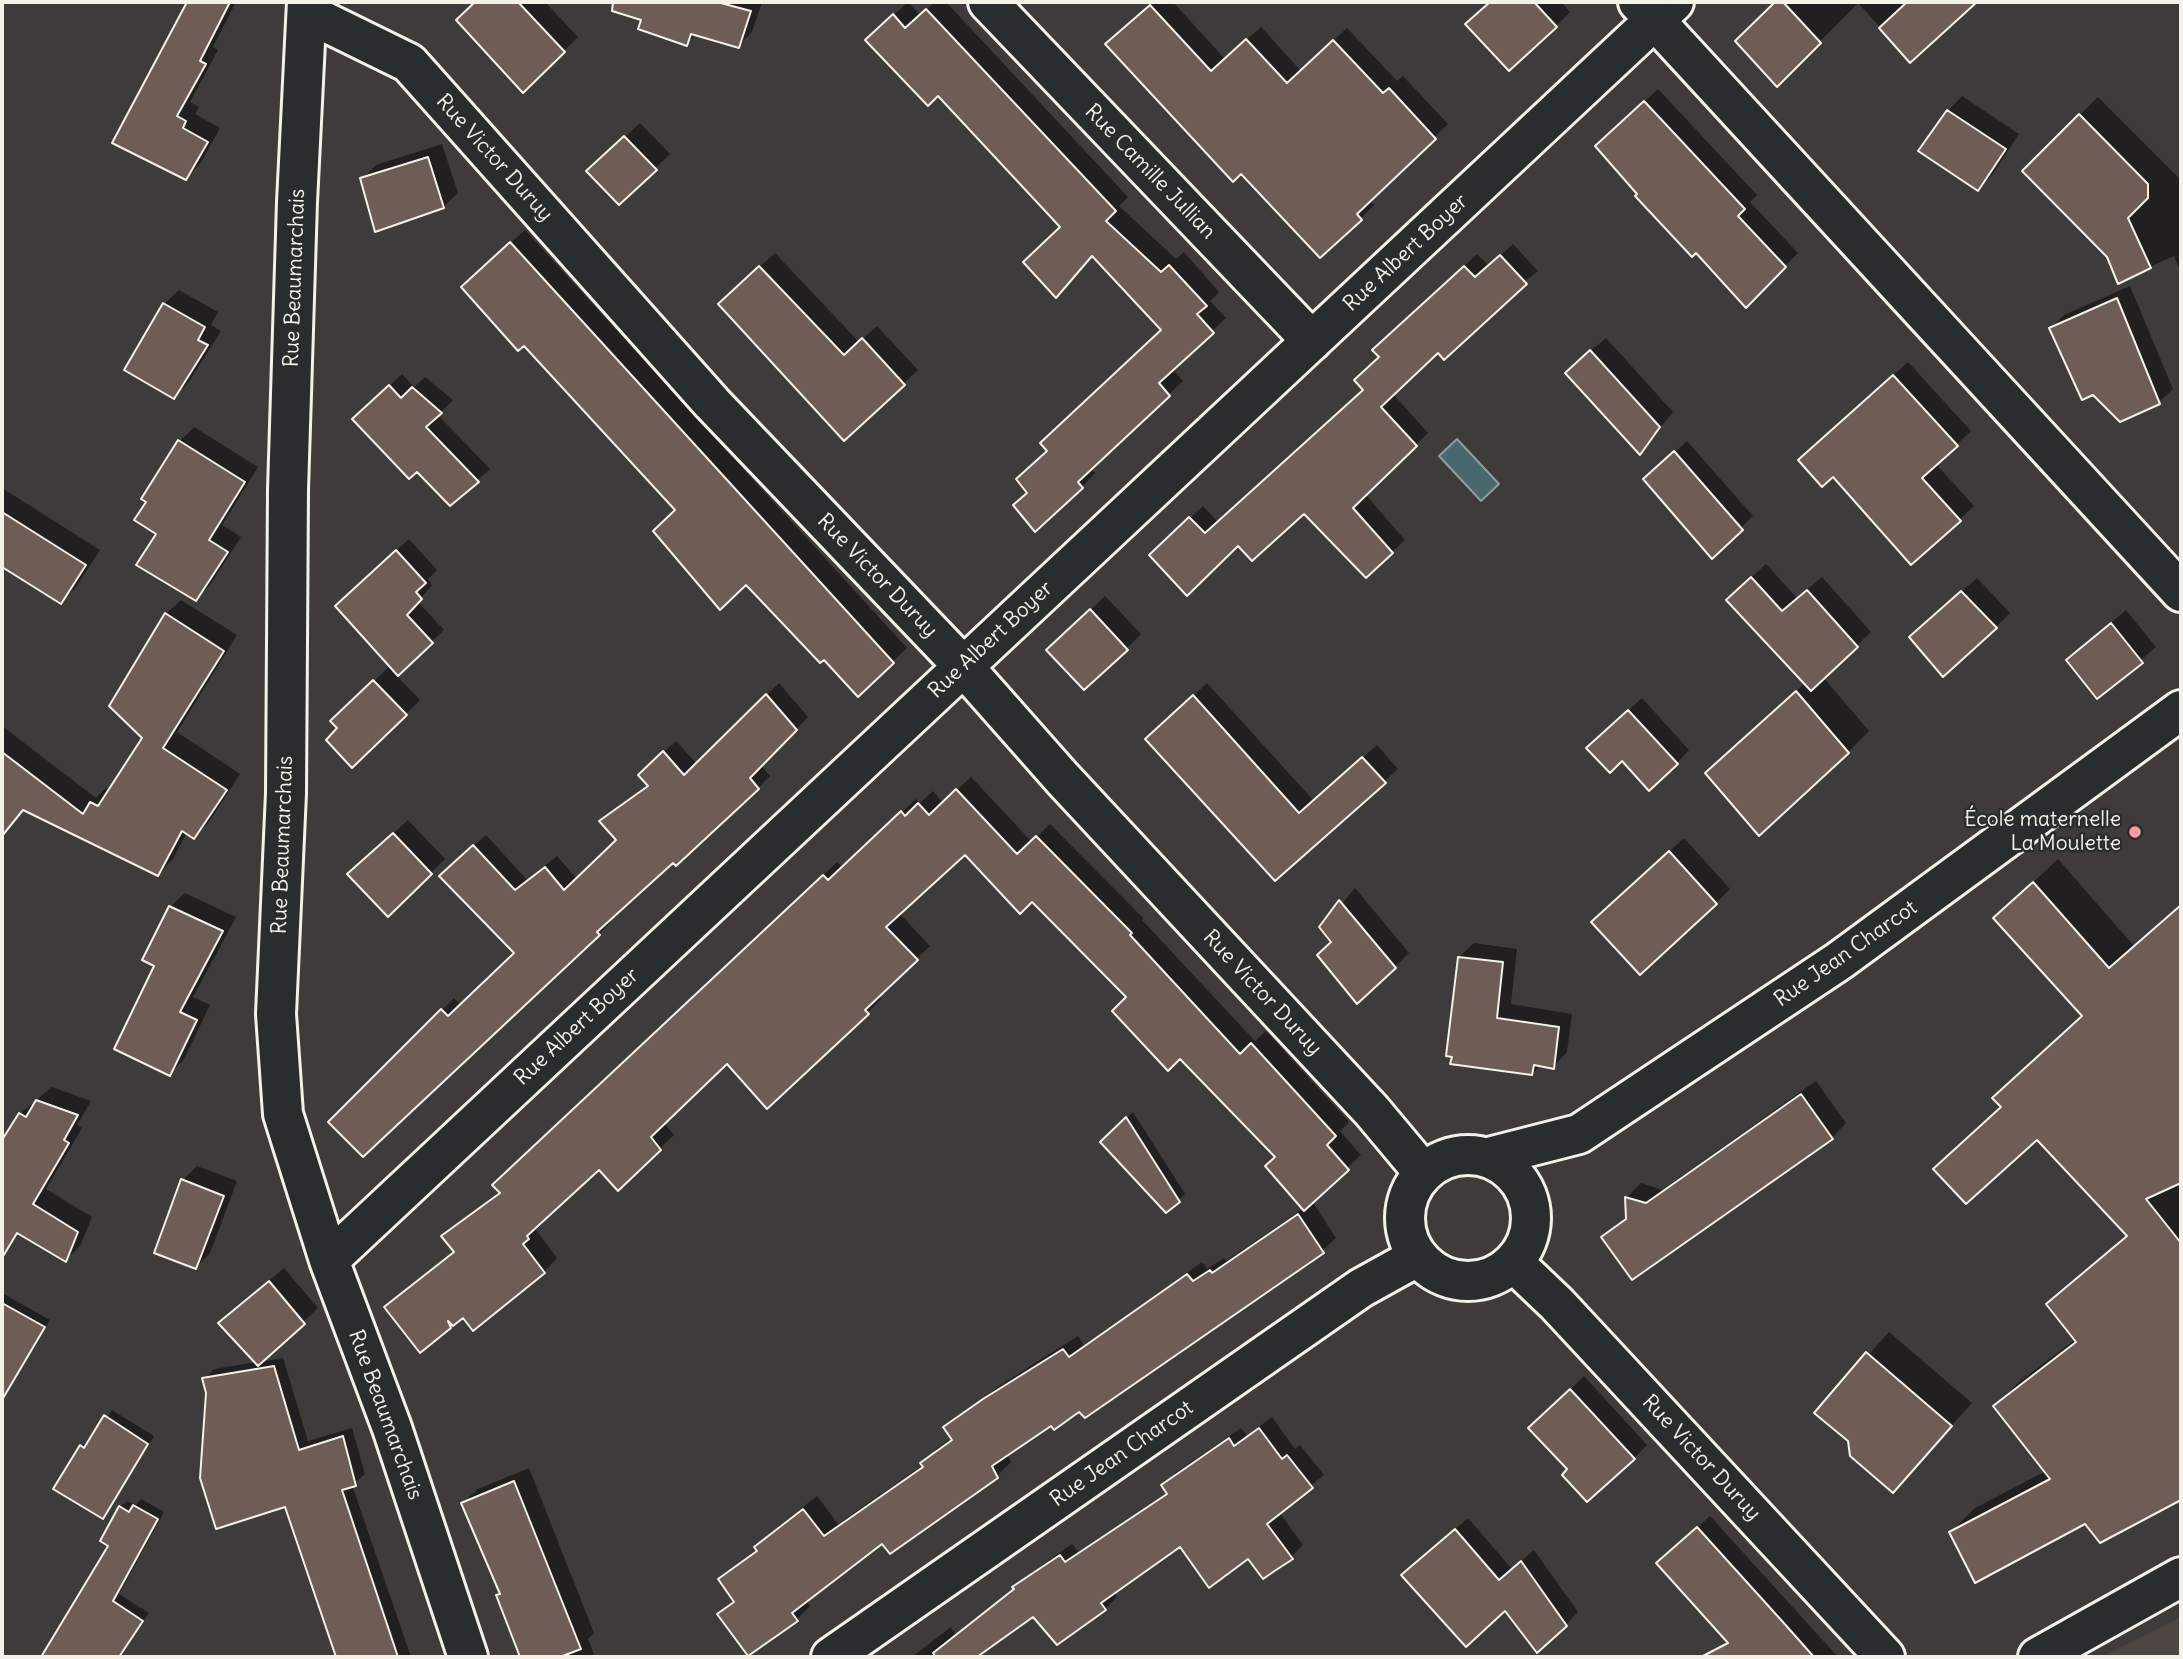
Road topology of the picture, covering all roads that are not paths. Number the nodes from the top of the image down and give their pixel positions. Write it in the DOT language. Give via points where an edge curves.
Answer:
graph roads {
  1 [pos="988,2"];
  2 [pos="307,8"];
  3 [pos="1656,8"];
  4 [pos="1312,341"];
  5 [pos="2181,592"];
  6 [pos="963,666"];
  7 [pos="2181,710"];
  8 [pos="1489,1157"];
  9 [pos="1423,1172"];
  10 [pos="1418,1257"];
  11 [pos="329,1260"];
  12 [pos="1514,1263"];
  13 [pos="2181,1577"];
  14 [pos="468,1657"];
  15 [pos="831,1657"];
  16 [pos="1885,1657"];
  17 [pos="2038,1657"];
  1 -- 4 [label="street, Rue Camille Jullian"];
  2 -- 6 [label="street, Rue Victor Duruy" via="409,63 712,402"];
  2 -- 11 [label="street, Rue Beaumarchais" via="296,216 286,793 276,1014 283,1114"];
  3 -- 4 [label="street, Rue Albert Boyer"];
  3 -- 5 [label="street"];
  4 -- 6 [label="street, Rue Albert Boyer"];
  6 -- 9 [label="street, Rue Victor Duruy"];
  6 -- 11 [label="street, Rue Albert Boyer"];
  7 -- 8 [label="street, Rue Jean Charcot" via="1839,961 1579,1134"];
  8 -- 9 [label="street" via="1454,1156"];
  8 -- 12 [label="street" via="1522,1183 1531,1203 1532,1224"];
  9 -- 10 [label="street" via="1412,1187 1405,1223"];
  10 -- 12 [label="street" via="1454,1280 1475,1281"];
  10 -- 15 [label="street, Rue Jean Charcot" via="1350,1295"];
  11 -- 14 [label="street, Rue Beaumarchais" via="392,1428"];
  12 -- 16 [label="street, Rue Victor Duruy"];
  13 -- 17 [label="street"];
}
